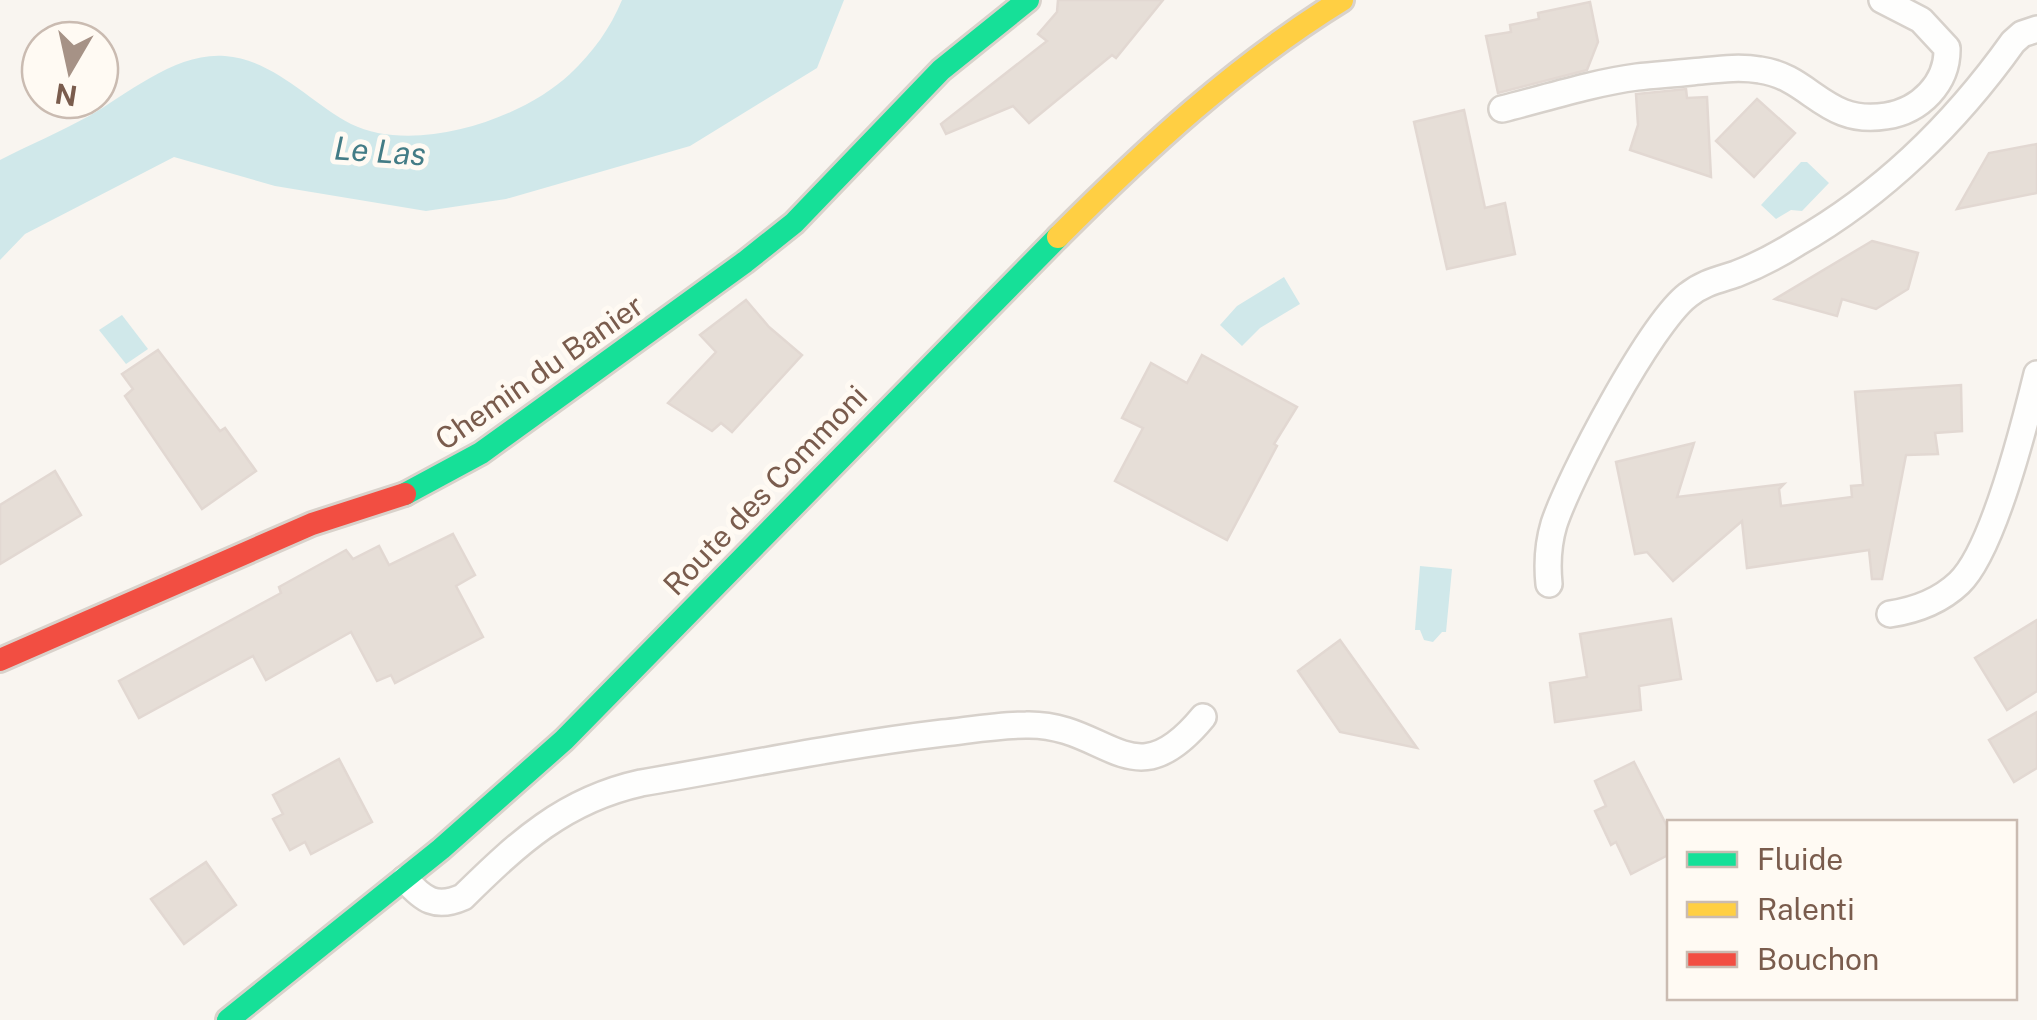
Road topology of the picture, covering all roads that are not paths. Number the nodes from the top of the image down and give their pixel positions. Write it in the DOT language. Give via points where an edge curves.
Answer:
graph roads {
  1 [pos="1028,0"];
  2 [pos="1342,0"];
  3 [pos="1882,0"];
  4 [pos="2037,29"];
  5 [pos="1502,109"];
  6 [pos="2037,374"];
  7 [pos="1549,584"];
  8 [pos="1890,614"];
  9 [pos="0,660"];
  10 [pos="1203,718"];
  11 [pos="405,879"];
  12 [pos="228,1020"];
  1 -- 9 [label="street, Chemin du Banier" via="942,70 782,233 481,453 416,490 312,524"];
  2 -- 11 [label="street, Route des Commoni" via="1252,58 1148,148 564,740"];
  3 -- 5 [label="lane" via="1922,20 1947,48 1945,68 1927,96 1898,114 1851,117 1772,72 1728,68 1634,77"];
  4 -- 7 [label="lane" via="2013,42 1956,115 1838,218 1764,262 1705,282 1674,308 1565,499 1550,543"];
  6 -- 8 [label="lane" via="1998,506 1962,581 1918,609"];
  10 -- 11 [label="lane" via="1155,757 1126,755 1074,731 1030,724 887,740 641,784 605,792 550,819 452,902 424,900"];
  11 -- 12 [label="street, Route des Commoni"];
}
